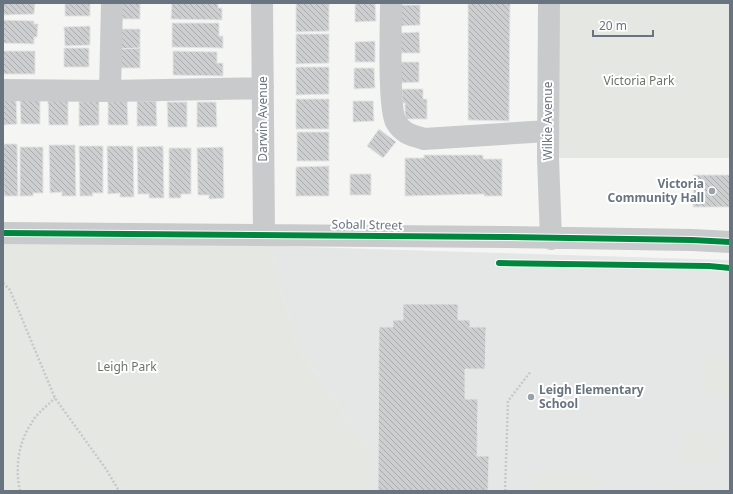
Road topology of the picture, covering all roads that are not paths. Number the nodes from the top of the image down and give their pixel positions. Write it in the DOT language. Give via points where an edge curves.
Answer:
graph roads {
  1 [pos="112,3"];
  2 [pos="262,3"];
  3 [pos="391,3"];
  4 [pos="548,3"];
  5 [pos="263,88"];
  6 [pos="3,90"];
  7 [pos="110,91"];
  8 [pos="548,131"];
  9 [pos="3,233"];
  10 [pos="264,235"];
  11 [pos="551,238"];
  12 [pos="730,242"];
  1 -- 7 [label="street"];
  2 -- 5 [label="street, Darwin Avenue"];
  3 -- 8 [label="street" via="392,101 395,121 405,134 424,139"];
  4 -- 8 [label="street, Wilkie Avenue"];
  5 -- 7 [label="street"];
  5 -- 10 [label="street, Darwin Avenue"];
  6 -- 7 [label="street"];
  8 -- 11 [label="street, Wilkie Avenue"];
  9 -- 10 [label="street, Soball Street"];
  10 -- 11 [label="street, Soball Street"];
  11 -- 12 [label="street, Soball Street"];
}
